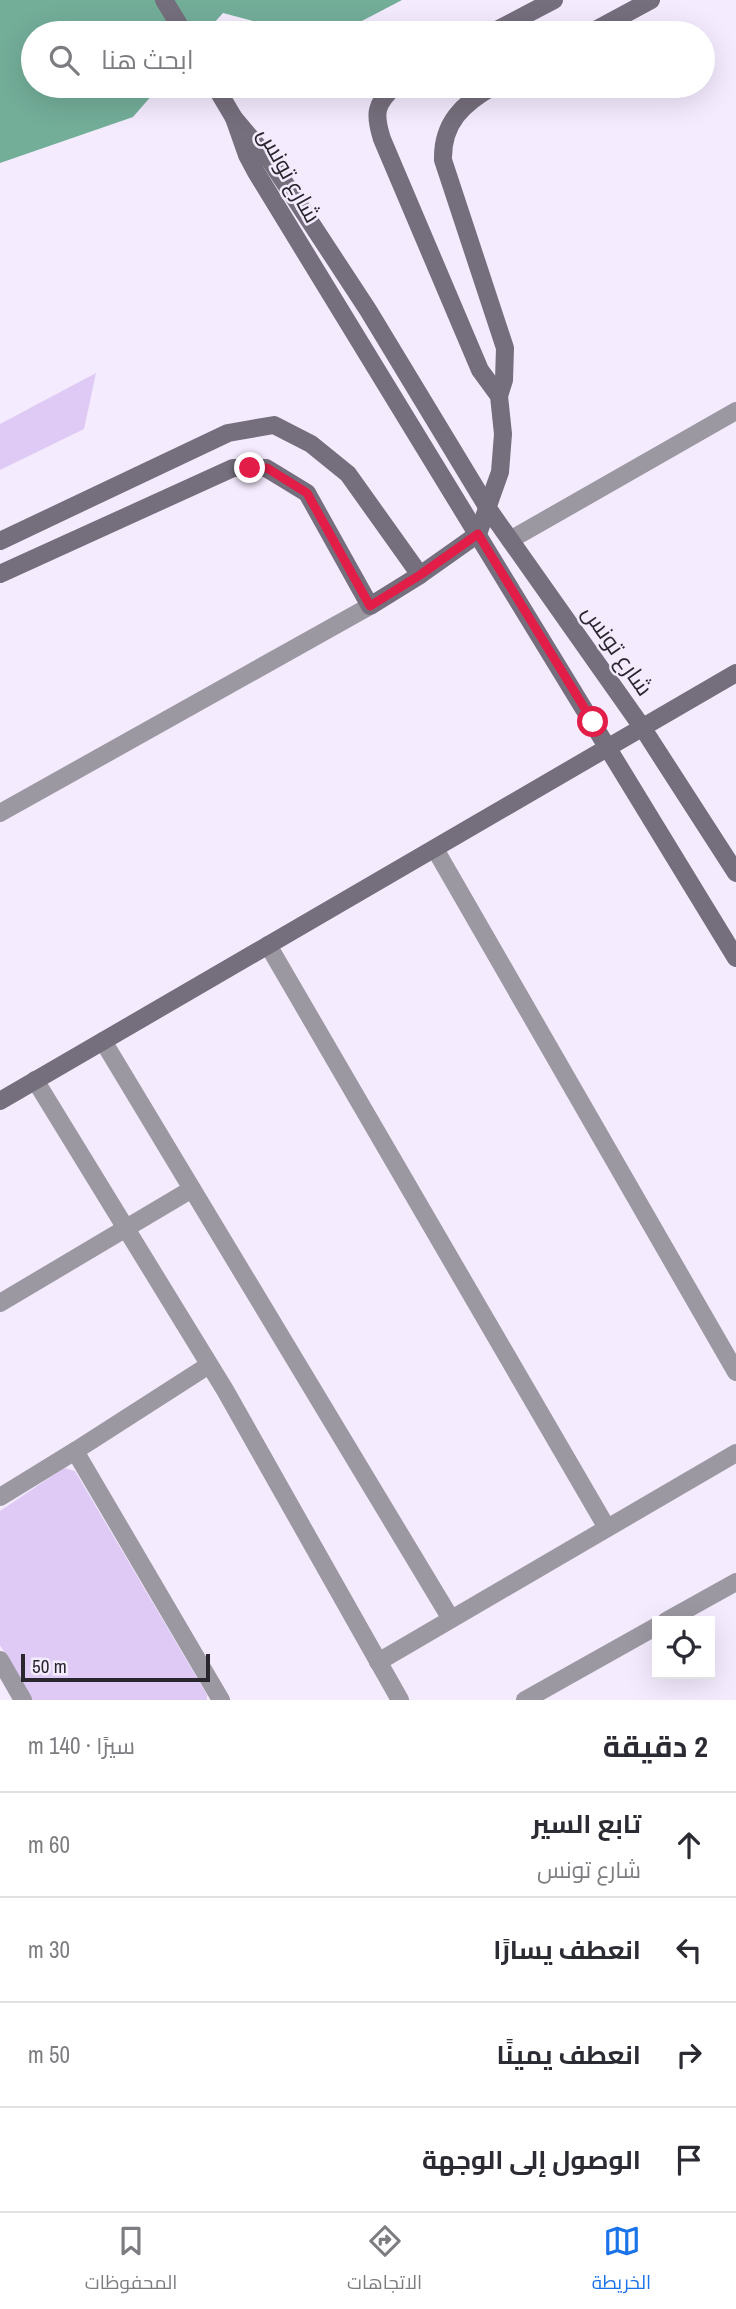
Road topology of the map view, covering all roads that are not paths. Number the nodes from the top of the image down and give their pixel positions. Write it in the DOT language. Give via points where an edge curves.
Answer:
graph roads {
  1 [pos="164,0"];
  2 [pos="554,0"];
  3 [pos="651,0"];
  4 [pos="177,21"];
  5 [pos="514,21"];
  6 [pos="612,21"];
  7 [pos="222,98"];
  8 [pos="382,98"];
  9 [pos="473,98"];
  10 [pos="234,118"];
  11 [pos="499,396"];
  12 [pos="736,411"];
  13 [pos="489,510"];
  14 [pos="478,534"];
  15 [pos="510,540"];
  16 [pos="0,541"];
  17 [pos="0,574"];
  18 [pos="420,575"];
  19 [pos="370,606"];
  20 [pos="736,673"];
  21 [pos="642,727"];
  22 [pos="607,746"];
  23 [pos="0,813"];
  24 [pos="435,849"];
  25 [pos="736,873"];
  26 [pos="268,946"];
  27 [pos="736,958"];
  28 [pos="103,1041"];
  29 [pos="35,1080"];
  30 [pos="1,1098"];
  31 [pos="191,1189"];
  32 [pos="125,1227"];
  33 [pos="0,1304"];
  34 [pos="209,1365"];
  35 [pos="736,1372"];
  36 [pos="75,1451"];
  37 [pos="736,1453"];
  38 [pos="0,1497"];
  39 [pos="607,1528"];
  40 [pos="736,1582"];
  41 [pos="675,1616"];
  42 [pos="452,1619"];
  43 [pos="652,1629"];
  44 [pos="0,1660"];
  45 [pos="378,1662"];
  46 [pos="23,1700"];
  47 [pos="221,1700"];
  48 [pos="400,1700"];
  49 [pos="525,1700"];
  1 -- 4 [label="street"];
  2 -- 5 [label="street"];
  3 -- 6 [label="street"];
  7 -- 10 [label="street"];
  8 -- 11 [label="street" via="376,118 382,139 480,370"];
  9 -- 11 [label="street" via="453,118 443,141 443,160 505,348"];
  10 -- 13 [label="street, شارع تونس" via="271,162 368,310"];
  10 -- 14 [label="street, شارع تونس" via="256,172"];
  11 -- 13 [label="street" via="503,453"];
  12 -- 15 [label="street"];
  13 -- 14 [label="street"];
  13 -- 15 [label="street, شارع تونس"];
  14 -- 18 [label="street"];
  14 -- 22 [label="street, شارع تونس"];
  15 -- 21 [label="street, شارع تونس"];
  16 -- 18 [label="street" via="228,433 274,425 312,444 348,474"];
  17 -- 19 [label="street" via="233,468 267,468 307,493"];
  18 -- 19 [label="street"];
  19 -- 23 [label="street"];
  20 -- 21 [label="street"];
  21 -- 22 [label="street"];
  21 -- 25 [label="street, شارع تونس"];
  22 -- 24 [label="street"];
  22 -- 27 [label="street, شارع تونس"];
  24 -- 26 [label="street"];
  24 -- 35 [label="street"];
  26 -- 28 [label="street"];
  26 -- 39 [label="street"];
  28 -- 29 [label="street"];
  28 -- 31 [label="street"];
  29 -- 30 [label="street"];
  29 -- 32 [label="street"];
  31 -- 32 [label="street"];
  31 -- 42 [label="street"];
  32 -- 33 [label="street"];
  32 -- 34 [label="street"];
  34 -- 36 [label="street"];
  34 -- 45 [label="street"];
  36 -- 38 [label="street"];
  36 -- 47 [label="street"];
  37 -- 39 [label="street"];
  39 -- 42 [label="street"];
  40 -- 41 [label="street"];
  42 -- 45 [label="street"];
  43 -- 49 [label="street"];
  44 -- 46 [label="street"];
  45 -- 48 [label="street"];
}
